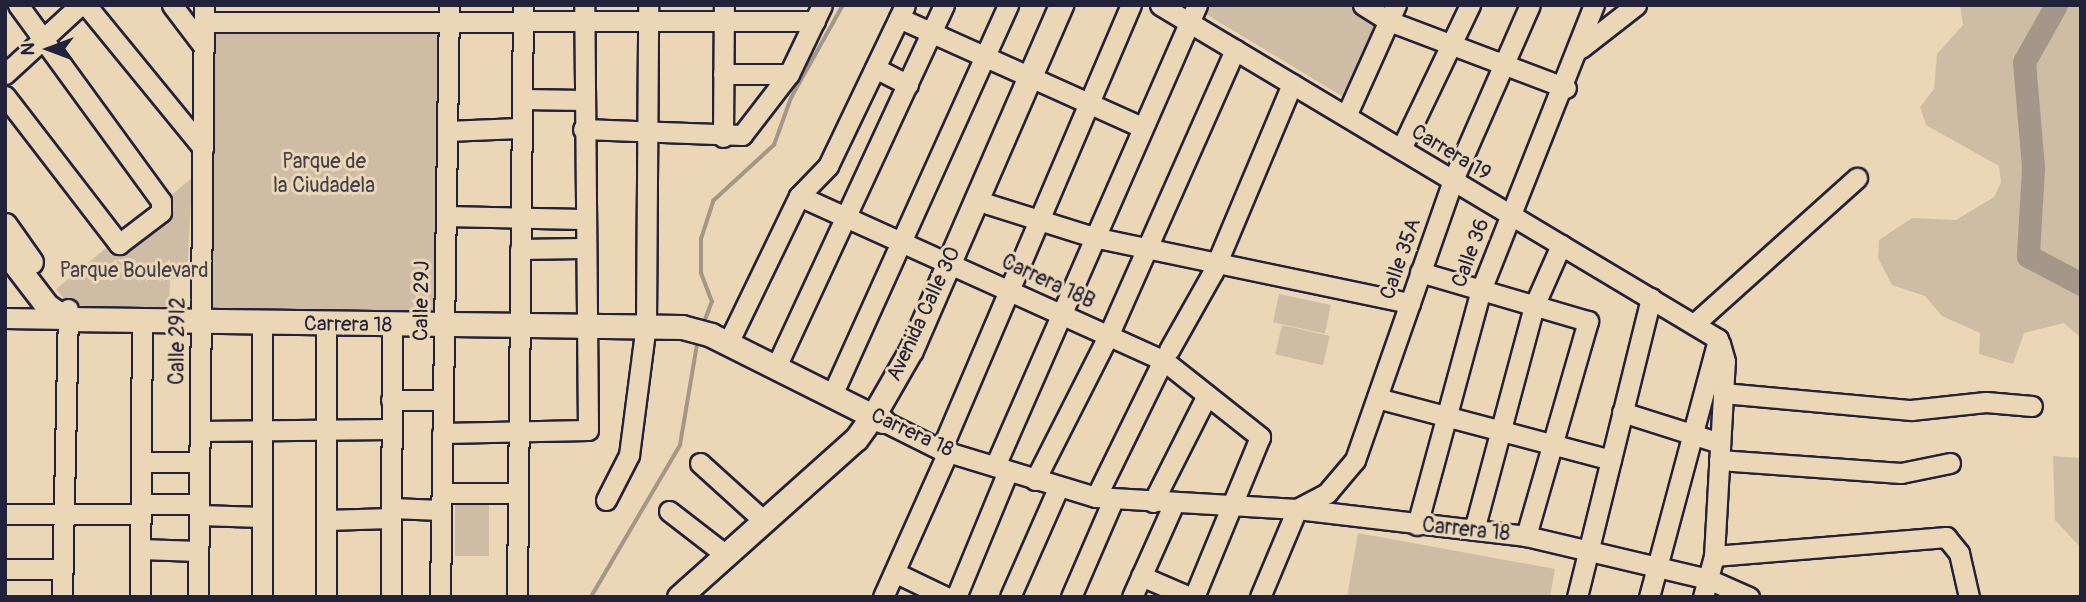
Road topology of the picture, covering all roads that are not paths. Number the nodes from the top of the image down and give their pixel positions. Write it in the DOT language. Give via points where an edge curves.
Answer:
graph roads {
  1 [pos="18,5"];
  2 [pos="80,5"];
  3 [pos="86,5"];
  4 [pos="172,5"];
  5 [pos="944,5"];
  6 [pos="1008,5"];
  7 [pos="1060,5"];
  8 [pos="1074,5"];
  9 [pos="1131,5"];
  10 [pos="1160,5"];
  11 [pos="1363,5"];
  12 [pos="1471,5"];
  13 [pos="1530,5"];
  14 [pos="1594,5"];
  15 [pos="1636,5"];
  16 [pos="902,12"];
  17 [pos="204,13"];
  18 [pos="276,13"];
  19 [pos="323,13"];
  20 [pos="393,13"];
  21 [pos="449,13"];
  22 [pos="524,13"];
  23 [pos="584,13"];
  24 [pos="648,13"];
  25 [pos="724,13"];
  26 [pos="807,13"];
  27 [pos="1392,13"];
  28 [pos="1193,14"];
  29 [pos="933,33"];
  30 [pos="44,39"];
  31 [pos="1453,44"];
  32 [pos="204,47"];
  33 [pos="1581,48"];
  34 [pos="1235,50"];
  35 [pos="986,57"];
  36 [pos="1504,61"];
  37 [pos="792,67"];
  38 [pos="875,68"];
  39 [pos="5,74"];
  40 [pos="723,74"];
  41 [pos="1036,78"];
  42 [pos="1292,84"];
  43 [pos="908,85"];
  44 [pos="1566,88"];
  45 [pos="5,96"];
  46 [pos="522,99"];
  47 [pos="583,100"];
  48 [pos="1090,102"];
  49 [pos="1346,116"];
  50 [pos="1142,127"];
  51 [pos="519,128"];
  52 [pos="583,130"];
  53 [pos="447,131"];
  54 [pos="645,131"];
  55 [pos="723,137"];
  56 [pos="203,148"];
  57 [pos="1401,149"];
  58 [pos="1857,178"];
  59 [pos="1453,180"];
  60 [pos="799,196"];
  61 [pos="988,204"];
  62 [pos="1510,215"];
  63 [pos="446,216"];
  64 [pos="849,217"];
  65 [pos="521,218"];
  66 [pos="582,219"];
  67 [pos="1039,221"];
  68 [pos="5,225"];
  69 [pos="1093,237"];
  70 [pos="902,240"];
  71 [pos="1561,245"];
  72 [pos="1148,246"];
  73 [pos="582,248"];
  74 [pos="520,249"];
  75 [pos="5,251"];
  76 [pos="956,263"];
  77 [pos="1216,264"];
  78 [pos="1420,272"];
  79 [pos="1481,290"];
  80 [pos="1010,292"];
  81 [pos="1651,298"];
  82 [pos="1410,303"];
  83 [pos="1534,306"];
  84 [pos="1061,313"];
  85 [pos="71,315"];
  86 [pos="5,318"];
  87 [pos="142,323"];
  88 [pos="201,323"];
  89 [pos="262,324"];
  90 [pos="326,324"];
  91 [pos="646,324"];
  92 [pos="1694,324"];
  93 [pos="392,325"];
  94 [pos="519,325"];
  95 [pos="586,325"];
  96 [pos="444,326"];
  97 [pos="1109,334"];
  98 [pos="719,339"];
  99 [pos="1718,339"];
  100 [pos="1166,355"];
  101 [pos="776,367"];
  102 [pos="1723,393"];
  103 [pos="832,395"];
  104 [pos="1207,395"];
  105 [pos="1377,398"];
  106 [pos="391,400"];
  107 [pos="443,400"];
  108 [pos="2032,406"];
  109 [pos="1622,412"];
  110 [pos="1444,416"];
  111 [pos="878,419"];
  112 [pos="326,429"];
  113 [pos="391,429"];
  114 [pos="262,430"];
  115 [pos="1499,430"];
  116 [pos="200,431"];
  117 [pos="514,432"];
  118 [pos="442,433"];
  119 [pos="1693,434"];
  120 [pos="1552,444"];
  121 [pos="945,451"];
  122 [pos="1720,452"];
  123 [pos="1611,460"];
  124 [pos="141,462"];
  125 [pos="200,462"];
  126 [pos="700,463"];
  127 [pos="1950,463"];
  128 [pos="1001,468"];
  129 [pos="1035,480"];
  130 [pos="1058,488"];
  131 [pos="514,493"];
  132 [pos="1104,498"];
  133 [pos="606,499"];
  134 [pos="441,501"];
  135 [pos="1153,502"];
  136 [pos="1174,503"];
  137 [pos="1233,505"];
  138 [pos="141,509"];
  139 [pos="199,509"];
  140 [pos="1297,509"];
  141 [pos="669,511"];
  142 [pos="391,513"];
  143 [pos="5,514"];
  144 [pos="63,515"];
  145 [pos="262,517"];
  146 [pos="326,520"];
  147 [pos="764,521"];
  148 [pos="1417,525"];
  149 [pos="1474,530"];
  150 [pos="1525,536"];
  151 [pos="140,549"];
  152 [pos="1588,550"];
  153 [pos="198,551"];
  154 [pos="726,555"];
  155 [pos="1714,556"];
  156 [pos="1658,567"];
  157 [pos="5,569"];
  158 [pos="62,569"];
  159 [pos="896,573"];
  160 [pos="1141,576"];
  161 [pos="1706,588"];
  162 [pos="1968,595"];
  163 [pos="62,597"];
  164 [pos="140,597"];
  165 [pos="198,597"];
  166 [pos="262,597"];
  167 [pos="326,597"];
  168 [pos="391,597"];
  169 [pos="440,597"];
  170 [pos="517,597"];
  171 [pos="679,597"];
  172 [pos="700,597"];
  173 [pos="883,597"];
  174 [pos="946,597"];
  175 [pos="956,597"];
  176 [pos="1010,597"];
  177 [pos="1071,597"];
  178 [pos="1132,597"];
  179 [pos="1192,597"];
  180 [pos="1260,597"];
  181 [pos="1577,597"];
  182 [pos="1649,597"];
  183 [pos="1749,597"];
  1 -- 30 [label="street"];
  2 -- 30 [label="street"];
  3 -- 56 [label="street"];
  4 -- 32 [label="street"];
  5 -- 29 [label="street"];
  6 -- 35 [label="street"];
  7 -- 41 [label="main road, Avenida Calle 30"];
  8 -- 41 [label="main road, Avenida Calle 30"];
  9 -- 48 [label="street"];
  10 -- 28 [label="street, Carrera 19"];
  11 -- 27 [label="street"];
  12 -- 31 [label="street"];
  13 -- 36 [label="street, Calle 35A"];
  14 -- 33 [label="street, Calle 36"];
  15 -- 33 [label="street"];
  16 -- 29 [label="street"];
  16 -- 38 [label="street"];
  17 -- 18 [label="street"];
  17 -- 32 [label="street, Calle 29I2"];
  18 -- 19 [label="street"];
  19 -- 20 [label="street"];
  20 -- 21 [label="street"];
  21 -- 22 [label="street"];
  21 -- 53 [label="street, Calle 29J"];
  22 -- 23 [label="street"];
  22 -- 46 [label="street"];
  23 -- 24 [label="street"];
  23 -- 47 [label="street"];
  24 -- 25 [label="street"];
  24 -- 54 [label="street"];
  25 -- 26 [label="street"];
  25 -- 40 [label="street"];
  26 -- 37 [label="street"];
  27 -- 31 [label="street"];
  27 -- 49 [label="street"];
  28 -- 34 [label="street, Carrera 19"];
  28 -- 50 [label="street"];
  29 -- 35 [label="street"];
  29 -- 43 [label="street"];
  30 -- 39 [label="street"];
  30 -- 45 [label="street" via="160,201 161,212 119,244"];
  31 -- 36 [label="street"];
  31 -- 57 [label="street"];
  32 -- 56 [label="street, Calle 29I2"];
  33 -- 44 [label="street, Calle 36"];
  34 -- 42 [label="street, Carrera 19"];
  34 -- 72 [label="street"];
  35 -- 41 [label="street"];
  35 -- 70 [label="street"];
  36 -- 44 [label="street"];
  36 -- 59 [label="street, Calle 35A"];
  37 -- 40 [label="street"];
  37 -- 55 [label="street" via="753,125 742,135"];
  38 -- 43 [label="street"];
  38 -- 60 [label="street" via="828,166"];
  40 -- 55 [label="street"];
  41 -- 48 [label="street"];
  41 -- 61 [label="main road, Avenida Calle 30"];
  41 -- 76 [label="main road, Avenida Calle 30"];
  42 -- 49 [label="street, Carrera 19"];
  42 -- 77 [label="street"];
  43 -- 64 [label="street"];
  44 -- 62 [label="street, Calle 36"];
  46 -- 47 [label="street"];
  46 -- 51 [label="street"];
  47 -- 52 [label="street"];
  48 -- 50 [label="street"];
  48 -- 67 [label="street"];
  49 -- 57 [label="street, Carrera 19"];
  50 -- 69 [label="street"];
  51 -- 53 [label="street"];
  51 -- 65 [label="street"];
  52 -- 54 [label="street"];
  52 -- 66 [label="street"];
  53 -- 63 [label="street, Calle 29J"];
  54 -- 55 [label="street"];
  54 -- 91 [label="street"];
  56 -- 88 [label="street, Calle 29I2"];
  57 -- 59 [label="street, Carrera 19"];
  58 -- 92 [label="street"];
  59 -- 62 [label="street, Carrera 19"];
  59 -- 78 [label="street, Calle 35A"];
  60 -- 64 [label="street, Carrera 18B"];
  60 -- 98 [label="street"];
  61 -- 67 [label="street"];
  61 -- 76 [label="main road, Avenida Calle 30"];
  62 -- 71 [label="street, Carrera 19"];
  62 -- 79 [label="street, Calle 36"];
  63 -- 65 [label="street"];
  63 -- 96 [label="street, Calle 29J"];
  64 -- 70 [label="street, Carrera 18B"];
  64 -- 101 [label="street"];
  65 -- 66 [label="street"];
  65 -- 74 [label="street"];
  66 -- 73 [label="street"];
  67 -- 69 [label="street"];
  67 -- 80 [label="street"];
  68 -- 85 [label="main road"];
  69 -- 72 [label="street"];
  69 -- 84 [label="street"];
  70 -- 76 [label="street, Carrera 18B"];
  70 -- 103 [label="street"];
  71 -- 81 [label="street, Carrera 19"];
  71 -- 83 [label="street"];
  72 -- 77 [label="street"];
  72 -- 97 [label="street"];
  73 -- 74 [label="street"];
  73 -- 95 [label="street"];
  74 -- 94 [label="street"];
  75 -- 85 [label="main road" via="47,306"];
  76 -- 80 [label="street, Carrera 18B"];
  76 -- 111 [label="main road, Avenida Calle 30" via="922,356"];
  77 -- 82 [label="street"];
  77 -- 100 [label="street"];
  78 -- 79 [label="street"];
  78 -- 82 [label="street, Calle 35A"];
  79 -- 83 [label="street"];
  79 -- 110 [label="street, Calle 36"];
  80 -- 84 [label="street, Carrera 18B"];
  80 -- 121 [label="street"];
  81 -- 92 [label="street, Carrera 19"];
  81 -- 109 [label="street"];
  82 -- 105 [label="street, Calle 35A"];
  83 -- 115 [label="street"];
  83 -- 120 [label="street" via="1587,321"];
  84 -- 97 [label="street, Carrera 18B"];
  84 -- 128 [label="street"];
  85 -- 86 [label="street, Carrera 18"];
  85 -- 87 [label="main road, Carrera 18"];
  85 -- 144 [label="street"];
  87 -- 88 [label="main road, Carrera 18"];
  87 -- 124 [label="street"];
  88 -- 89 [label="main road, Carrera 18"];
  88 -- 116 [label="street, Calle 29I2"];
  89 -- 90 [label="main road, Carrera 18"];
  89 -- 114 [label="street"];
  90 -- 93 [label="main road, Carrera 18"];
  90 -- 112 [label="street"];
  91 -- 95 [label="main road, Carrera 18"];
  91 -- 98 [label="main road, Carrera 18" via="682,327"];
  91 -- 133 [label="street" via="629,454"];
  92 -- 99 [label="street, Carrera 19"];
  93 -- 96 [label="main road, Carrera 18"];
  93 -- 106 [label="street"];
  94 -- 95 [label="main road, Carrera 18"];
  94 -- 96 [label="main road, Carrera 18"];
  94 -- 117 [label="street"];
  95 -- 117 [label="street" via="588,430"];
  96 -- 107 [label="street, Calle 29J"];
  97 -- 100 [label="street, Carrera 18B"];
  97 -- 129 [label="street"];
  98 -- 101 [label="main road, Carrera 18"];
  99 -- 102 [label="street"];
  99 -- 119 [label="street"];
  100 -- 104 [label="street, Carrera 18B"];
  100 -- 132 [label="street"];
  101 -- 103 [label="main road, Carrera 18"];
  102 -- 108 [label="street" via="1911,410 1986,402"];
  102 -- 122 [label="street"];
  103 -- 111 [label="main road, Carrera 18"];
  104 -- 135 [label="street"];
  104 -- 137 [label="street, Carrera 18B" via="1260,437"];
  105 -- 110 [label="street"];
  105 -- 140 [label="street, Calle 35A" via="1343,478"];
  106 -- 107 [label="street"];
  106 -- 113 [label="street"];
  107 -- 118 [label="street, Calle 29J"];
  109 -- 119 [label="street"];
  109 -- 123 [label="street"];
  110 -- 115 [label="street"];
  110 -- 148 [label="street, Calle 36"];
  111 -- 121 [label="street, Carrera 18"];
  111 -- 147 [label="main road, Avenida Calle 30"];
  111 -- 172 [label="main road, Avenida Calle 30" via="864,447"];
  112 -- 113 [label="street"];
  112 -- 114 [label="street"];
  112 -- 146 [label="street"];
  113 -- 142 [label="street"];
  114 -- 116 [label="street"];
  114 -- 145 [label="street"];
  115 -- 120 [label="street"];
  115 -- 149 [label="street"];
  116 -- 125 [label="street, Calle 29I2"];
  117 -- 118 [label="street"];
  117 -- 131 [label="street"];
  118 -- 134 [label="street, Calle 29J"];
  119 -- 122 [label="street"];
  119 -- 156 [label="street"];
  120 -- 123 [label="street"];
  120 -- 150 [label="street"];
  121 -- 128 [label="street, Carrera 18"];
  121 -- 159 [label="street"];
  122 -- 127 [label="street" via="1900,473"];
  122 -- 155 [label="street"];
  123 -- 152 [label="street"];
  124 -- 125 [label="street"];
  124 -- 138 [label="street"];
  125 -- 139 [label="street, Calle 29I2"];
  126 -- 147 [label="street"];
  128 -- 129 [label="street, Carrera 18"];
  128 -- 175 [label="street"];
  129 -- 130 [label="street, Carrera 18"];
  130 -- 132 [label="street, Carrera 18"];
  130 -- 176 [label="street"];
  131 -- 134 [label="street"];
  131 -- 170 [label="street"];
  132 -- 135 [label="street, Carrera 18"];
  132 -- 177 [label="street"];
  134 -- 142 [label="street"];
  134 -- 169 [label="street, Calle 29J"];
  135 -- 136 [label="street, Carrera 18"];
  136 -- 137 [label="street, Carrera 18"];
  136 -- 160 [label="street"];
  137 -- 140 [label="street, Carrera 18"];
  137 -- 179 [label="street"];
  138 -- 139 [label="street"];
  138 -- 144 [label="street"];
  138 -- 151 [label="street"];
  139 -- 145 [label="street"];
  139 -- 153 [label="street, Calle 29I2"];
  140 -- 148 [label="street, Carrera 18"];
  140 -- 180 [label="street"];
  141 -- 154 [label="street"];
  142 -- 146 [label="street"];
  142 -- 168 [label="street"];
  143 -- 144 [label="street"];
  144 -- 158 [label="street"];
  145 -- 166 [label="street"];
  146 -- 167 [label="street"];
  147 -- 154 [label="main road, Avenida Calle 30"];
  148 -- 149 [label="street, Carrera 18"];
  149 -- 150 [label="street, Carrera 18"];
  150 -- 152 [label="street, Carrera 18"];
  151 -- 153 [label="street"];
  151 -- 164 [label="street"];
  152 -- 156 [label="street, Carrera 18"];
  152 -- 181 [label="street"];
  153 -- 165 [label="street, Calle 29I2"];
  154 -- 171 [label="main road, Avenida Calle 30"];
  155 -- 161 [label="street"];
  155 -- 162 [label="street" via="1946,537 1959,553"];
  156 -- 161 [label="street, Carrera 18"];
  156 -- 182 [label="street"];
  157 -- 158 [label="street"];
  158 -- 163 [label="street"];
  159 -- 173 [label="street"];
  159 -- 174 [label="street"];
  160 -- 178 [label="street"];
  160 -- 179 [label="street"];
  161 -- 183 [label="street, Carrera 18"];
}
